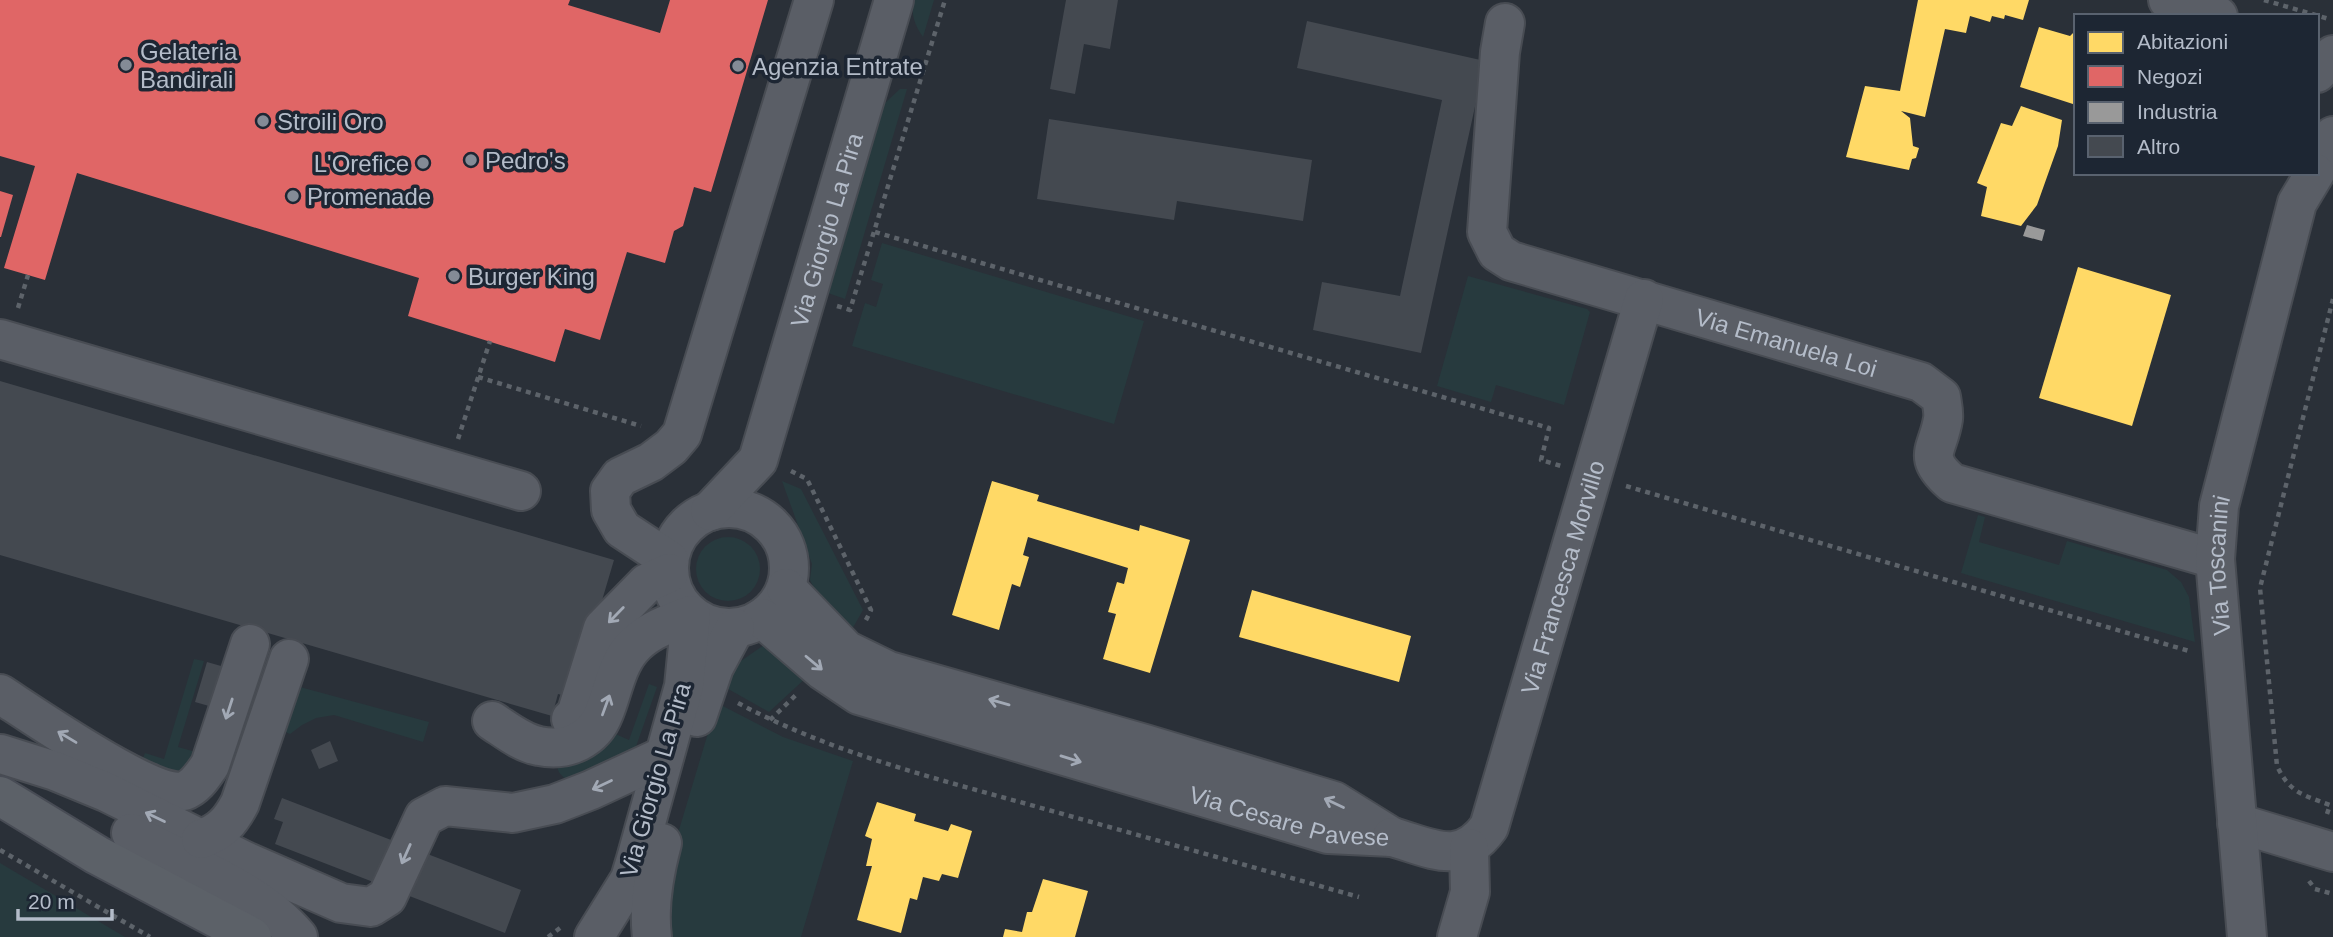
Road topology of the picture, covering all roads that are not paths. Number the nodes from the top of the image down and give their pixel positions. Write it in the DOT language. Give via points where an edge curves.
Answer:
graph roads {
  1 [pos="814,0"];
  2 [pos="894,0"];
  3 [pos="2168,0"];
  4 [pos="2212,14"];
  5 [pos="1505,23"];
  6 [pos="2333,54"];
  7 [pos="2319,71"];
  8 [pos="2333,136"];
  9 [pos="2319,159"];
  10 [pos="2306,180"];
  11 [pos="1644,299"];
  12 [pos="0,339"];
  13 [pos="758,460"];
  14 [pos="521,491"];
  15 [pos="710,511"];
  16 [pos="775,528"];
  17 [pos="2215,559"];
  18 [pos="669,567"];
  19 [pos="786,588"];
  20 [pos="749,623"];
  21 [pos="690,632"];
  22 [pos="250,644"];
  23 [pos="289,659"];
  24 [pos="0,694"];
  25 [pos="1039,731"];
  26 [pos="538,746"];
  27 [pos="0,754"];
  28 [pos="664,756"];
  29 [pos="0,796"];
  30 [pos="529,809"];
  31 [pos="2237,823"];
  32 [pos="201,839"];
  33 [pos="1469,848"];
  34 [pos="2333,852"];
  35 [pos="252,937"];
  36 [pos="298,937"];
  37 [pos="594,937"];
  38 [pos="652,937"];
  39 [pos="1457,937"];
  40 [pos="2247,937"];
  1 -- 18 [label="street" via="682,434 651,462 620,477 610,491 611,510 622,529"];
  2 -- 13 [label="street, Via Giorgio La Pira"];
  3 -- 4 [label="street"];
  5 -- 11 [label="street, Via Emanuela Loi" via="1487,232 1497,252 1511,261"];
  6 -- 7 [label="street"];
  8 -- 9 [label="street, Via Toscanini"];
  10 -- 17 [label="street, Via Toscanini" via="2219,506"];
  11 -- 17 [label="street, Via Emanuela Loi" via="1921,382 1941,397 1943,418 1933,451 1937,470 1952,483"];
  11 -- 33 [label="street, Via Francesca Morvillo" via="1489,827"];
  12 -- 14 [label="street"];
  13 -- 15 [label="street, Via Giorgio La Pira"];
  13 -- 16 [label="street"];
  15 -- 16 [label="street" via="745,510"];
  15 -- 18 [label="street" via="692,520 678,535"];
  16 -- 19 [label="street" via="789,557"];
  17 -- 31 [label="street, Via Toscanini"];
  18 -- 21 [label="street"];
  18 -- 26 [label="street, one-way" via="603,628 576,715 553,729 527,722 492,722"];
  19 -- 20 [label="street" via="777,605"];
  25 -- 19 [label="street, Via Cesare Pavese, one-way" via="846,650"];
  20 -- 21 [label="street" via="720,628 705,623"];
  20 -- 25 [label="street, Via Cesare Pavese, one-way" via="859,695"];
  20 -- 38 [label="street, Via Giorgio La Pira" via="714,667 706,688 657,862 649,917"];
  26 -- 21 [label="street, one-way" via="571,745 586,739 604,715 620,665 649,632"];
  21 -- 28 [label="street, Via Giorgio La Pira" via="684,686"];
  22 -- 24 [label="street, one-way" via="210,765 199,782 183,791 160,788 125,771"];
  23 -- 32 [label="street" via="240,803 230,821"];
  25 -- 33 [label="street, Via Cesare Pavese" via="1140,761 1328,834 1392,837 1444,852"];
  26 -- 30 [label="street"];
  32 -- 27 [label="street, one-way" via="55,771"];
  27 -- 36 [label="street" via="243,892"];
  28 -- 30 [label="street, one-way" via="591,790"];
  28 -- 37 [label="street, Via Giorgio La Pira" via="630,879"];
  29 -- 35 [label="main road" via="97,855"];
  30 -- 32 [label="street, one-way" via="513,813 445,806 424,817 387,897 371,907 341,903"];
  31 -- 34 [label="street"];
  31 -- 40 [label="street, Via Toscanini"];
  33 -- 39 [label="street" via="1470,892"];
}
